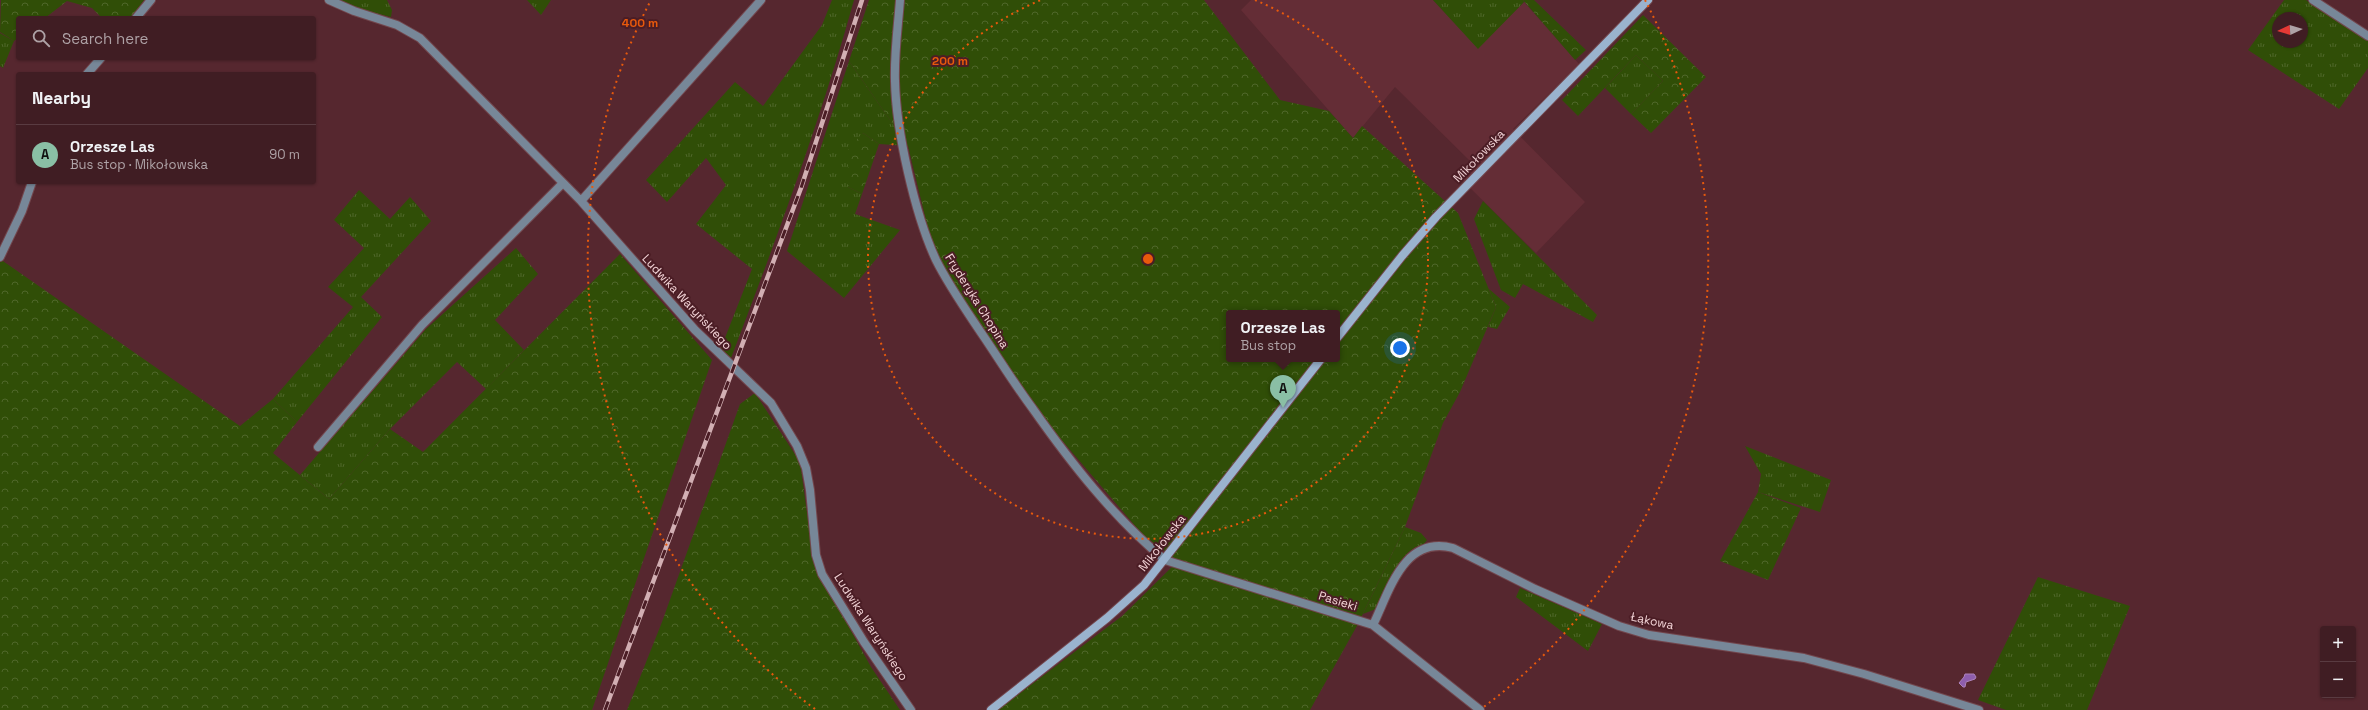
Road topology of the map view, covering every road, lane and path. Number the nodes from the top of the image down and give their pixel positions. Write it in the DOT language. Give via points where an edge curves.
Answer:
graph roads {
  1 [pos="151,0"];
  2 [pos="329,0"];
  3 [pos="761,0"];
  4 [pos="900,0"];
  5 [pos="1648,0"];
  6 [pos="2313,0"];
  7 [pos="138,16"];
  8 [pos="2368,36"];
  9 [pos="99,60"];
  10 [pos="89,72"];
  11 [pos="563,183"];
  12 [pos="31,184"];
  13 [pos="581,201"];
  14 [pos="0,256"];
  15 [pos="1340,334"];
  16 [pos="1319,362"];
  17 [pos="318,448"];
  18 [pos="1165,560"];
  19 [pos="1373,625"];
  20 [pos="911,710"];
  21 [pos="991,710"];
  22 [pos="1480,710"];
  23 [pos="1979,710"];
  1 -- 7 [label="street"];
  2 -- 11 [label="street, Ludwika Waryńskiego" via="354,11 397,24 420,38"];
  3 -- 13 [label="street"];
  4 -- 18 [label="street, Fryderyka Chopina" via="895,74 898,112 914,190 936,260 962,304 1049,432 1086,478 1145,543"];
  5 -- 15 [label="main road, Mikołowska" via="1436,217 1397,261"];
  6 -- 8 [label="street"];
  9 -- 10 [label="street"];
  11 -- 13 [label="street, Ludwika Waryńskiego"];
  11 -- 17 [label="street" via="422,325"];
  12 -- 14 [label="street" via="22,211"];
  13 -- 20 [label="street, Ludwika Waryńskiego" via="695,330 766,397 784,424 806,468 816,555 822,574 864,642"];
  16 -- 18 [label="main road, Mikołowska"];
  18 -- 19 [label="street, Pasieki"];
  18 -- 21 [label="main road, Mikołowska" via="1126,602"];
  19 -- 22 [label="street, Pasieki"];
  19 -- 23 [label="street, Łąkowa" via="1407,559 1418,551 1441,545 1453,548 1535,589 1619,626 1649,634 1804,658"];
}
